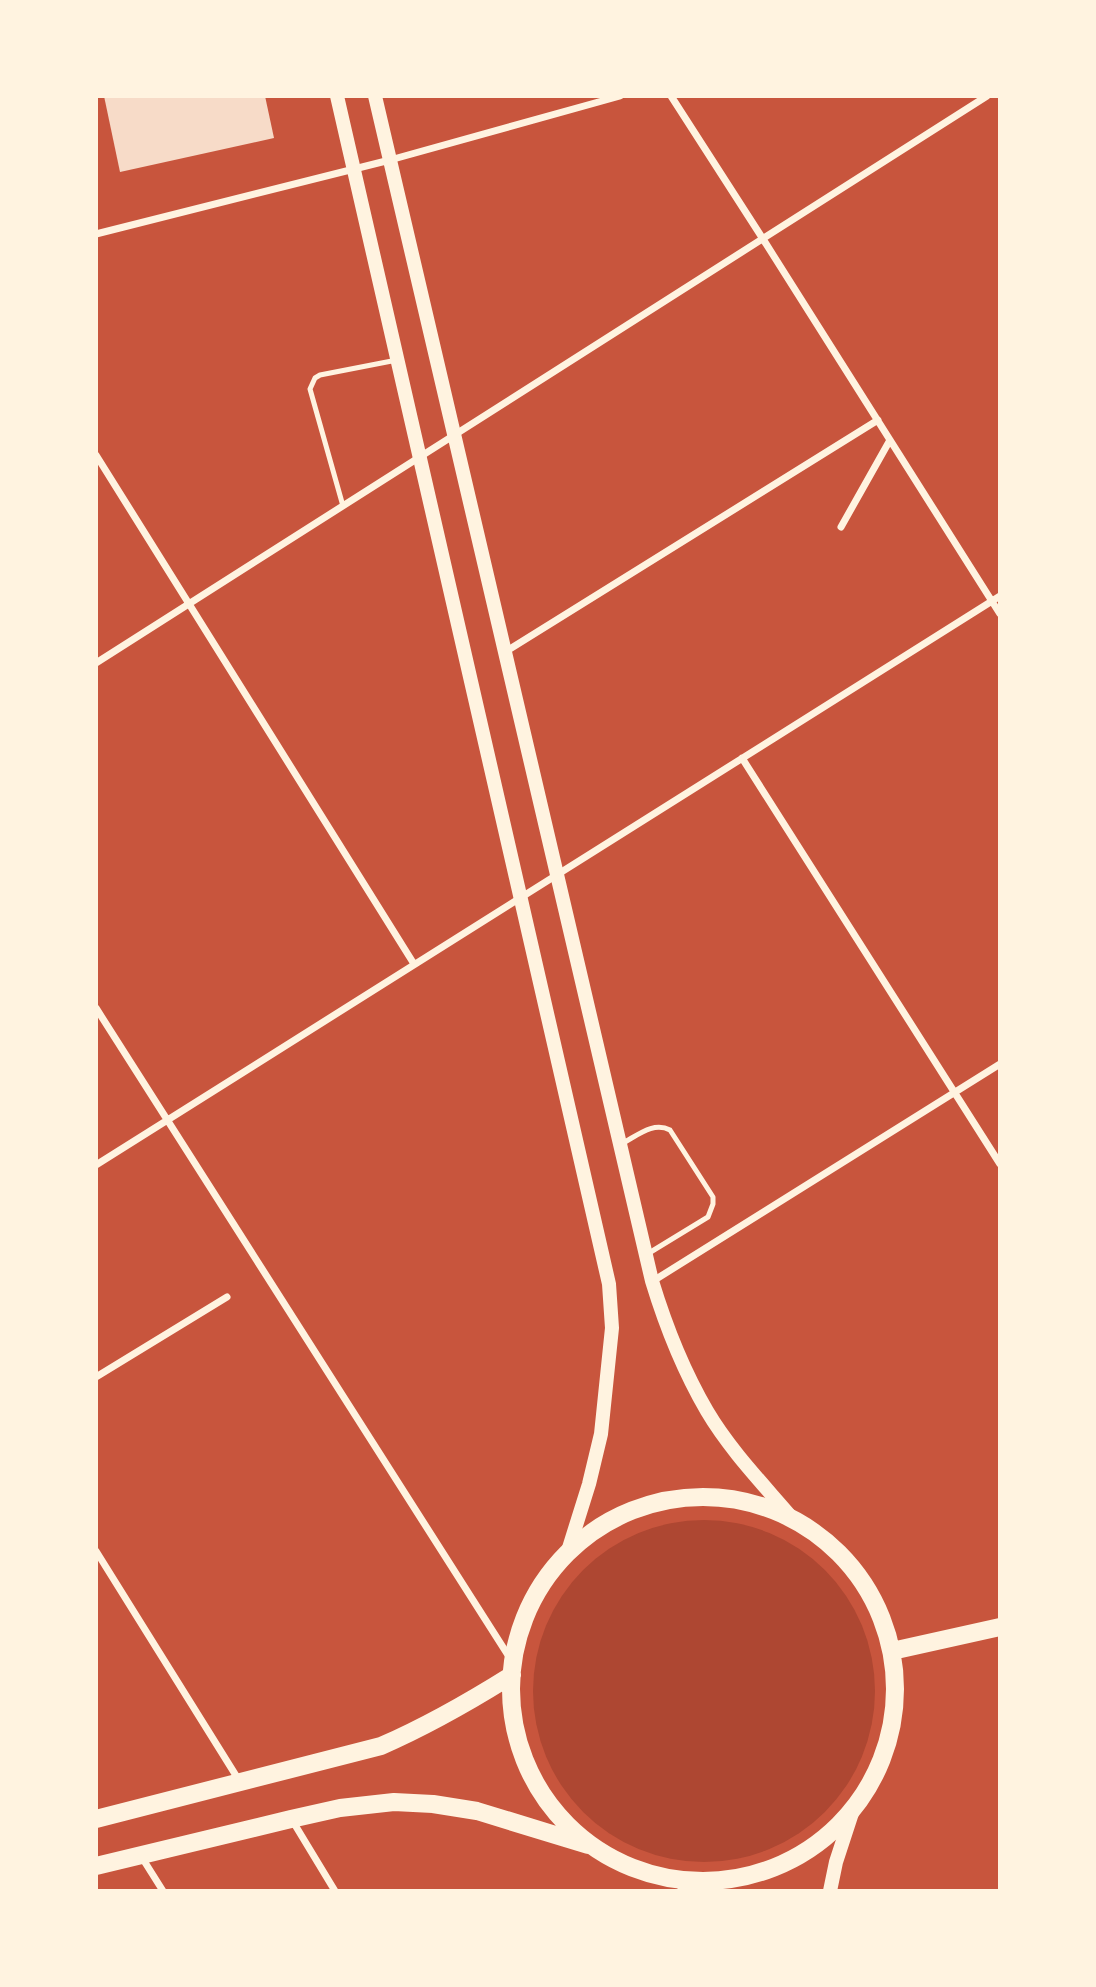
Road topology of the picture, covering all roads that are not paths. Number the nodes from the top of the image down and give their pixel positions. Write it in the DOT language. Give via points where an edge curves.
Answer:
graph roads {
  1 [pos="337,96"];
  2 [pos="375,96"];
  3 [pos="620,96"];
  4 [pos="671,96"];
  5 [pos="987,96"];
  6 [pos="390,160"];
  7 [pos="354,169"];
  8 [pos="96,234"];
  9 [pos="763,239"];
  10 [pos="397,360"];
  11 [pos="877,420"];
  12 [pos="454,435"];
  13 [pos="890,440"];
  14 [pos="96,454"];
  15 [pos="419,458"];
  16 [pos="343,506"];
  17 [pos="841,527"];
  18 [pos="1000,596"];
  19 [pos="991,601"];
  20 [pos="189,604"];
  21 [pos="1000,614"];
  22 [pos="505,652"];
  23 [pos="96,663"];
  24 [pos="742,758"];
  25 [pos="557,875"];
  26 [pos="520,897"];
  27 [pos="414,964"];
  28 [pos="96,1008"];
  29 [pos="1000,1064"];
  30 [pos="954,1093"];
  31 [pos="168,1120"];
  32 [pos="620,1145"];
  33 [pos="1000,1164"];
  34 [pos="96,1165"];
  35 [pos="646,1255"];
  36 [pos="652,1281"];
  37 [pos="227,1297"];
  38 [pos="96,1377"];
  39 [pos="792,1518"];
  40 [pos="96,1551"];
  41 [pos="568,1551"];
  42 [pos="1000,1627"];
  43 [pos="892,1651"];
  44 [pos="512,1669"];
  45 [pos="240,1783"];
  46 [pos="853,1810"];
  47 [pos="96,1819"];
  48 [pos="291,1819"];
  49 [pos="592,1846"];
  50 [pos="141,1855"];
  51 [pos="96,1866"];
  52 [pos="670,1879"];
  53 [pos="163,1891"];
  54 [pos="335,1891"];
  55 [pos="687,1891"];
  56 [pos="830,1891"];
  1 -- 7 [label="main road"];
  2 -- 6 [label="main road"];
  3 -- 6 [label="street"];
  4 -- 9 [label="street"];
  5 -- 9 [label="street"];
  6 -- 7 [label="street"];
  6 -- 12 [label="main road"];
  7 -- 8 [label="street"];
  7 -- 10 [label="main road"];
  9 -- 11 [label="street"];
  9 -- 12 [label="street"];
  10 -- 15 [label="main road"];
  10 -- 16 [label="lane" via="320,375 312,383"];
  11 -- 13 [label="street"];
  11 -- 22 [label="street"];
  12 -- 15 [label="street"];
  12 -- 22 [label="main road"];
  13 -- 17 [label="street"];
  13 -- 19 [label="street"];
  14 -- 20 [label="street"];
  15 -- 16 [label="street"];
  15 -- 26 [label="main road"];
  16 -- 20 [label="street"];
  18 -- 19 [label="street"];
  19 -- 21 [label="street"];
  19 -- 24 [label="street"];
  20 -- 23 [label="street"];
  20 -- 27 [label="street"];
  22 -- 25 [label="main road"];
  24 -- 25 [label="street"];
  24 -- 30 [label="street"];
  25 -- 26 [label="street"];
  25 -- 32 [label="main road"];
  26 -- 27 [label="street"];
  26 -- 41 [label="main road" via="606,1270 612,1328 601,1433"];
  27 -- 31 [label="street"];
  28 -- 31 [label="street"];
  29 -- 30 [label="street"];
  30 -- 33 [label="street"];
  30 -- 36 [label="street"];
  31 -- 34 [label="street"];
  31 -- 44 [label="street"];
  32 -- 35 [label="main road"];
  32 -- 35 [label="lane" via="656,1126 666,1127 713,1197 708,1217"];
  35 -- 36 [label="main road"];
  36 -- 39 [label="main road" via="686,1374 708,1413"];
  37 -- 38 [label="street"];
  39 -- 41 [label="main road" via="734,1498 674,1498 617,1516"];
  39 -- 43 [label="main road" via="828,1541 857,1573 879,1610"];
  40 -- 45 [label="street"];
  41 -- 44 [label="main road" via="542,1584 523,1622"];
  42 -- 43 [label="main road"];
  43 -- 46 [label="main road" via="894,1707 881,1762"];
  44 -- 45 [label="main road" via="455,1711 382,1746"];
  44 -- 49 [label="main road" via="513,1715 522,1753 539,1788 563,1820"];
  45 -- 47 [label="main road"];
  46 -- 52 [label="main road" via="816,1845 771,1870 721,1881"];
  46 -- 56 [label="main road"];
  48 -- 49 [label="main road" via="394,1802 433,1804 477,1811"];
  48 -- 50 [label="main road"];
  48 -- 54 [label="street"];
  49 -- 52 [label="main road" via="629,1867"];
  50 -- 51 [label="main road"];
  50 -- 53 [label="street"];
  52 -- 55 [label="street"];
}
